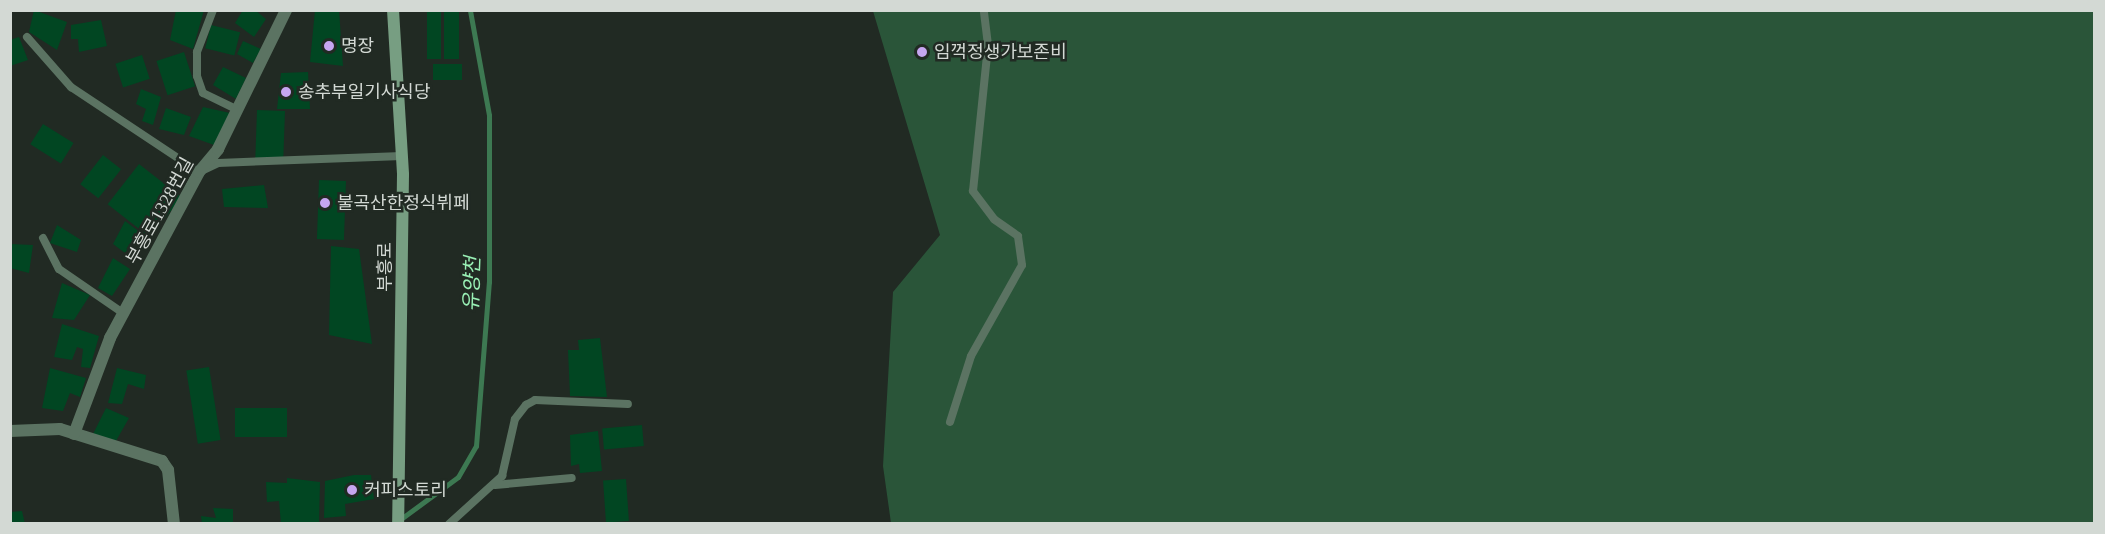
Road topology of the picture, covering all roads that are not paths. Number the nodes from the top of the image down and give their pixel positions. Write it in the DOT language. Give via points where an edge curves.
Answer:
graph roads {
  1 [pos="213,10"];
  2 [pos="286,10"];
  3 [pos="393,10"];
  4 [pos="984,10"];
  5 [pos="27,37"];
  6 [pos="236,109"];
  7 [pos="402,156"];
  8 [pos="199,172"];
  9 [pos="44,238"];
  10 [pos="123,313"];
  11 [pos="628,404"];
  12 [pos="950,422"];
  13 [pos="10,431"];
  14 [pos="74,434"];
  15 [pos="572,478"];
  16 [pos="495,484"];
  17 [pos="174,524"];
  18 [pos="399,524"];
  19 [pos="449,524"];
  1 -- 6 [label="lane" via="197,52 197,76 203,93"];
  2 -- 6 [label="street, 부흥로1328번길"];
  3 -- 7 [label="main road, 부흥로"];
  4 -- 12 [label="lane" via="988,45 973,191 994,219 1018,236 1022,265 971,356"];
  5 -- 8 [label="lane" via="71,87"];
  6 -- 8 [label="street, 부흥로1328번길" via="218,149"];
  7 -- 8 [label="lane" via="218,163"];
  7 -- 18 [label="main road, 부흥로"];
  8 -- 10 [label="street, 부흥로1328번길"];
  9 -- 10 [label="lane" via="59,269"];
  10 -- 14 [label="street, 부흥로1328번길"];
  11 -- 16 [label="lane" via="535,400 526,405 515,419"];
  13 -- 14 [label="street" via="60,429"];
  14 -- 17 [label="street" via="162,461 168,470"];
  15 -- 16 [label="lane"];
  16 -- 19 [label="lane"];
}
